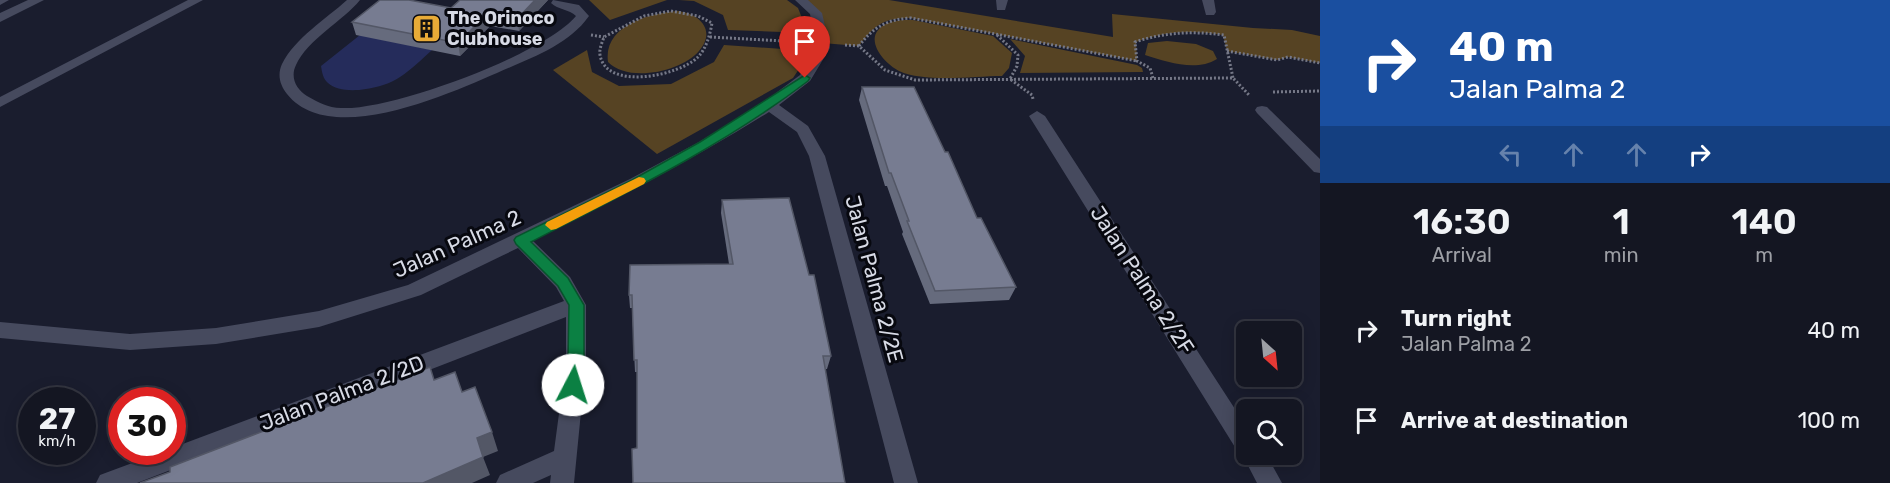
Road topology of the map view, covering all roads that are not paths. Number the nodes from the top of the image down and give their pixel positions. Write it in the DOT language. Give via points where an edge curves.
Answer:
graph roads {
  1 [pos="38,0"];
  2 [pos="197,0"];
  3 [pos="354,0"];
  4 [pos="801,0"];
  5 [pos="557,3"];
  6 [pos="0,18"];
  7 [pos="0,103"];
  8 [pos="769,105"];
  9 [pos="1262,110"];
  10 [pos="1037,116"];
  11 [pos="1320,168"];
  12 [pos="521,240"];
  13 [pos="576,305"];
  14 [pos="0,330"];
  15 [pos="1236,429"];
  16 [pos="565,457"];
  17 [pos="1259,465"];
  18 [pos="108,483"];
  19 [pos="508,483"];
  20 [pos="562,483"];
  21 [pos="906,483"];
  22 [pos="1270,483"];
  1 -- 6 [label="street"];
  2 -- 7 [label="street"];
  3 -- 5 [label="street" via="290,62 286,78 292,93 305,104 346,113 425,99 535,52 578,24 582,16 574,8"];
  4 -- 8 [label="street, Jalan Palma 2" via="816,13 822,48 805,78"];
  8 -- 12 [label="street, Jalan Palma 2" via="636,183"];
  8 -- 21 [label="street, Jalan Palma 2/2E" via="803,129 817,156"];
  9 -- 11 [label="street"];
  10 -- 15 [label="street, Jalan Palma 2/2F"];
  12 -- 13 [label="street" via="563,282"];
  12 -- 14 [label="street, Jalan Palma 2" via="414,290 319,319 216,336 130,342"];
  13 -- 16 [label="street" via="576,361"];
  13 -- 18 [label="street, Jalan Palma 2/2D"];
  16 -- 19 [label="street"];
  16 -- 20 [label="street"];
  17 -- 22 [label="street"];
}
